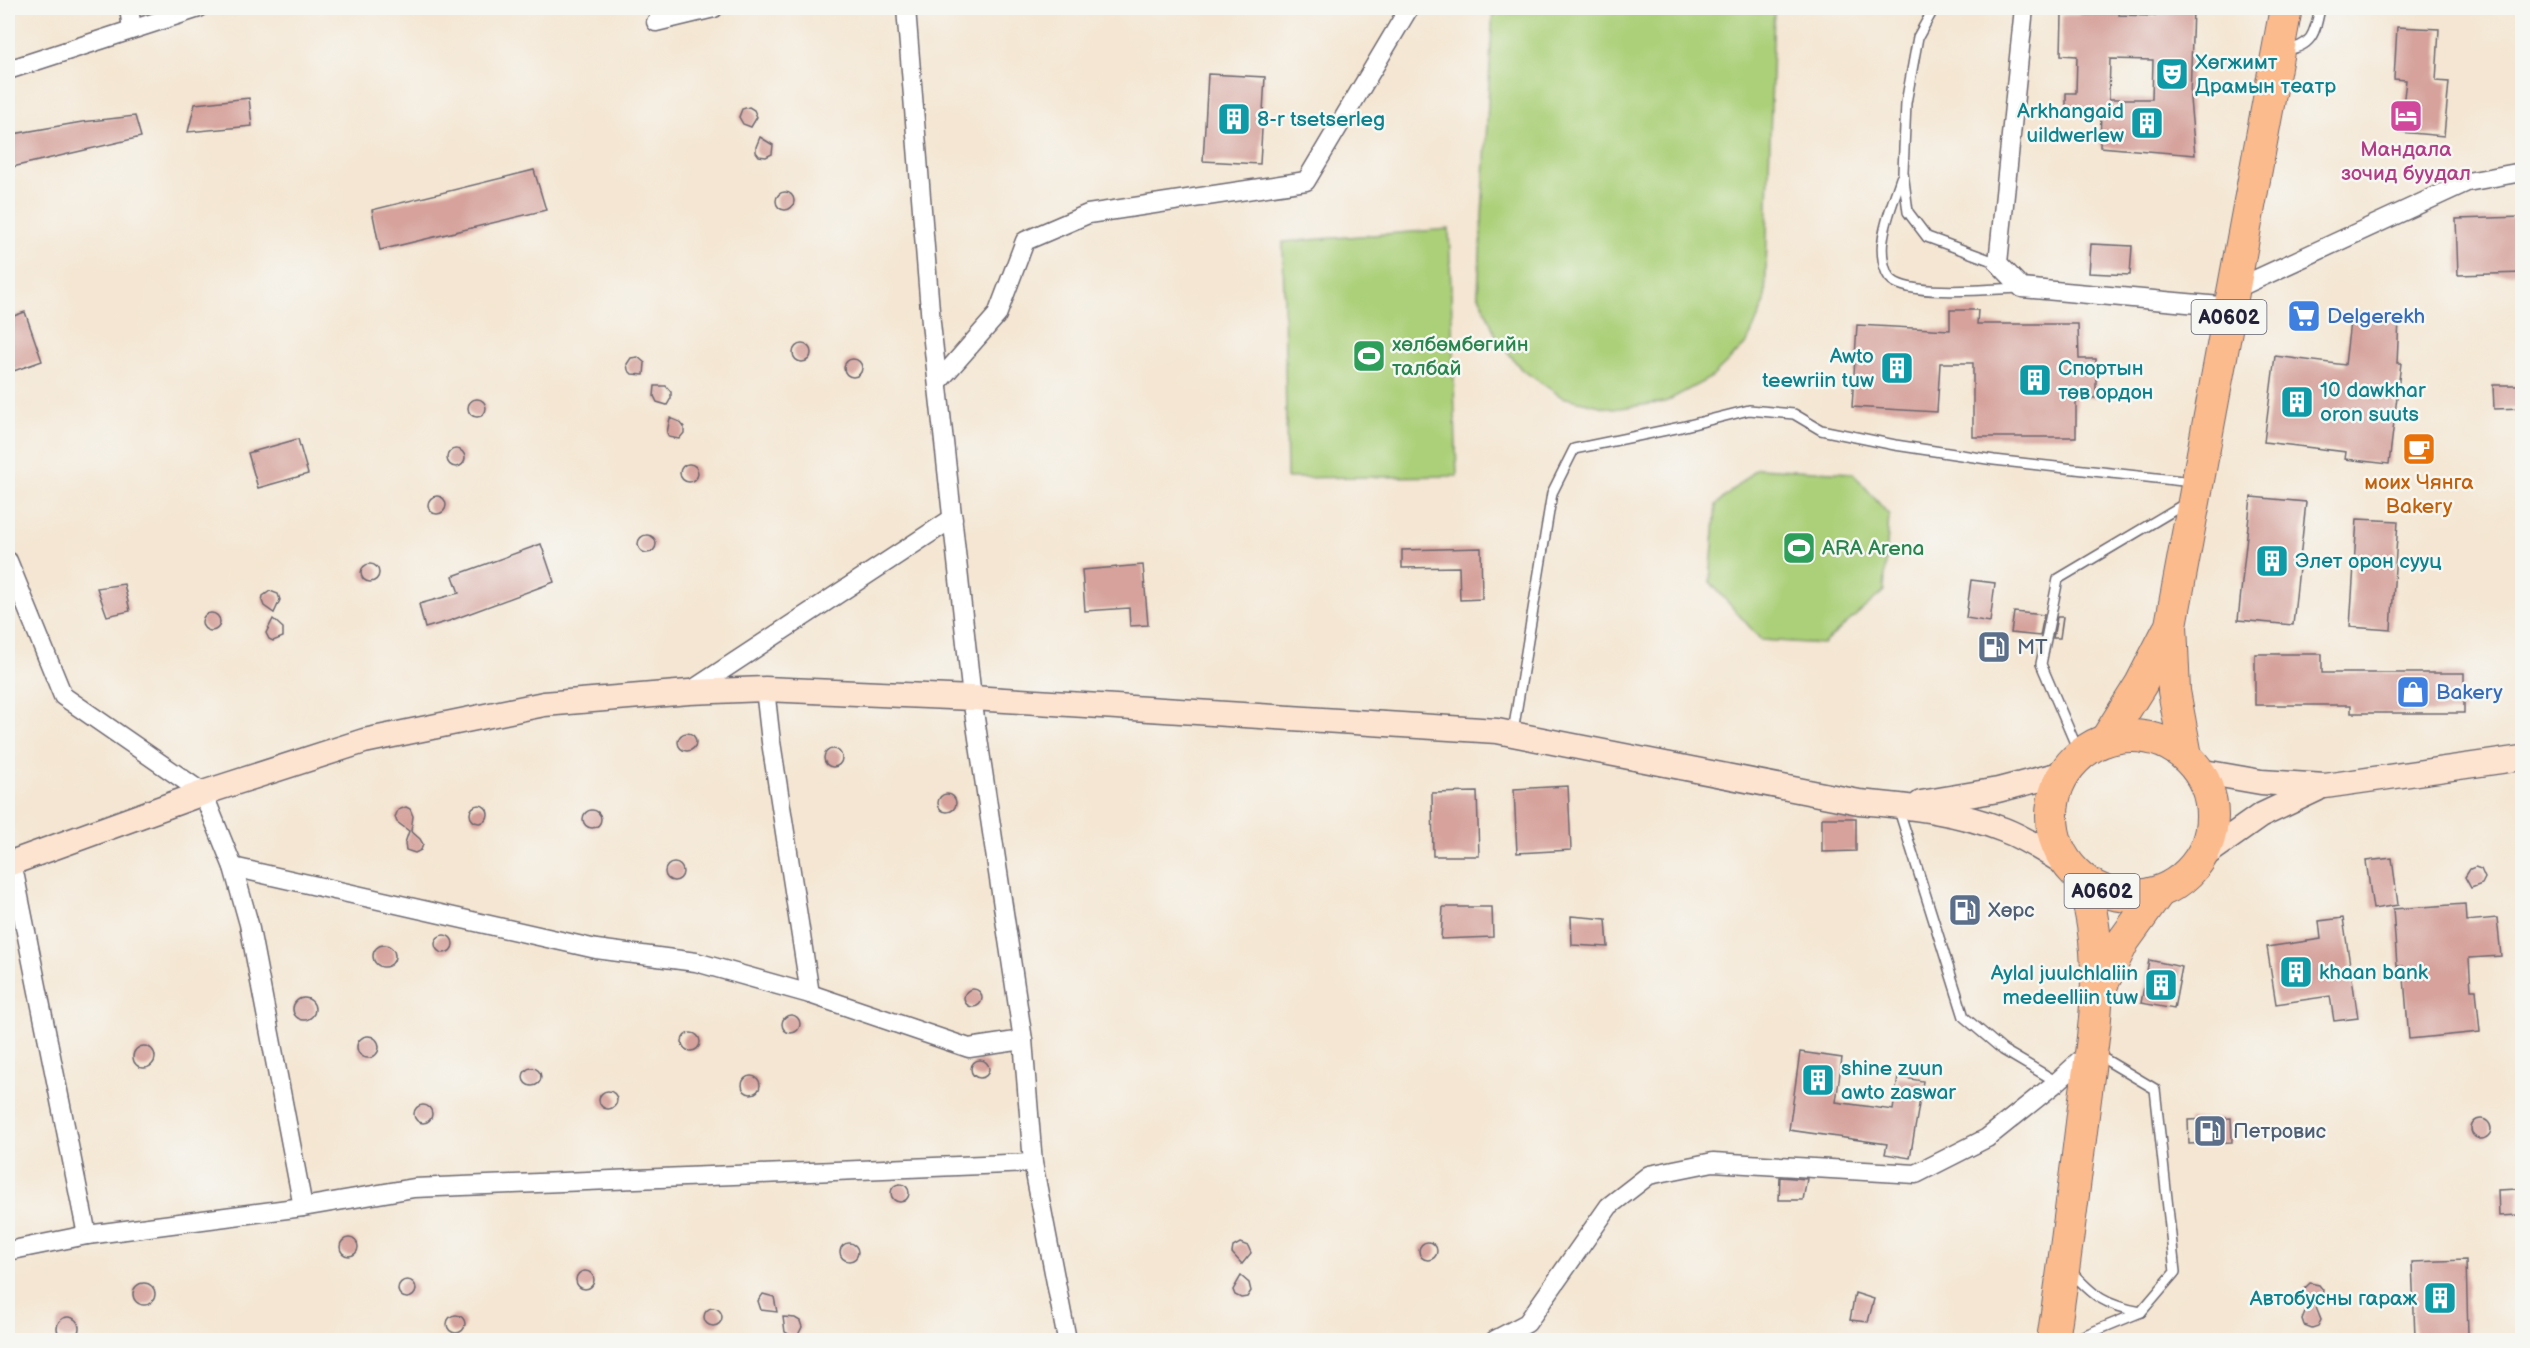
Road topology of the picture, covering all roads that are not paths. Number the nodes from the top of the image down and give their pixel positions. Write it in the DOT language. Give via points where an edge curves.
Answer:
graph roads {
  1 [pos="129,8"];
  2 [pos="199,8"];
  3 [pos="714,8"];
  4 [pos="906,8"];
  5 [pos="1409,8"];
  6 [pos="1934,8"];
  7 [pos="2024,8"];
  8 [pos="2286,8"];
  9 [pos="2320,8"];
  10 [pos="656,22"];
  11 [pos="132,29"];
  12 [pos="2278,50"];
  13 [pos="8,70"];
  14 [pos="1903,172"];
  15 [pos="2523,172"];
  16 [pos="1998,262"];
  17 [pos="2022,288"];
  18 [pos="2233,298"];
  19 [pos="938,382"];
  20 [pos="2195,490"];
  21 [pos="953,518"];
  22 [pos="8,561"];
  23 [pos="2171,625"];
  24 [pos="765,689"];
  25 [pos="689,692"];
  26 [pos="972,698"];
  27 [pos="1512,734"];
  28 [pos="2083,756"];
  29 [pos="2523,758"];
  30 [pos="2192,763"];
  31 [pos="2325,786"];
  32 [pos="203,793"];
  33 [pos="1898,806"];
  34 [pos="2202,857"];
  35 [pos="10,863"];
  36 [pos="233,867"];
  37 [pos="2075,873"];
  38 [pos="2158,893"];
  39 [pos="2098,992"];
  40 [pos="810,994"];
  41 [pos="1023,1040"];
  42 [pos="2091,1051"];
  43 [pos="2057,1082"];
  44 [pos="1033,1163"];
  45 [pos="303,1207"];
  46 [pos="87,1236"];
  47 [pos="8,1251"];
  48 [pos="2065,1263"];
  49 [pos="2141,1312"];
  50 [pos="1067,1341"];
  51 [pos="1495,1341"];
  52 [pos="2053,1341"];
  53 [pos="2073,1341"];
  1 -- 11 [label="street"];
  2 -- 11 [label="street"];
  3 -- 10 [label="street"];
  4 -- 19 [label="street"];
  5 -- 19 [label="street" via="1306,181 1088,214 1025,241 997,315"];
  6 -- 14 [label="lane" via="1918,37 1906,103"];
  7 -- 16 [label="street"];
  8 -- 12 [label="highway, A0602"];
  9 -- 12 [label="lane" via="2309,41 2296,49"];
  11 -- 13 [label="street"];
  12 -- 18 [label="highway, A0602"];
  14 -- 16 [label="lane" via="1908,212 1927,237"];
  14 -- 17 [label="lane" via="1883,240 1884,263 1890,278 1901,286 1933,290"];
  15 -- 18 [label="street" via="2467,182"];
  16 -- 17 [label="street"];
  17 -- 18 [label="street"];
  18 -- 20 [label="highway, A0602"];
  19 -- 21 [label="street"];
  20 -- 23 [label="highway, A0602"];
  20 -- 27 [label="lane" via="1895,445 1821,430 1794,414 1749,410 1574,449 1552,493"];
  20 -- 28 [label="lane" via="2058,579 2041,664"];
  21 -- 25 [label="street"];
  21 -- 26 [label="street"];
  22 -- 32 [label="street" via="63,696"];
  23 -- 28 [label="highway, A0602" via="2141,684"];
  23 -- 30 [label="highway, A0602" via="2174,692"];
  24 -- 25 [label="street"];
  24 -- 26 [label="street"];
  24 -- 40 [label="street"];
  25 -- 32 [label="street" via="544,704 364,741"];
  26 -- 27 [label="street"];
  26 -- 41 [label="street"];
  27 -- 33 [label="street" via="1859,802"];
  28 -- 30 [label="highway" via="2134,736 2162,741"];
  28 -- 33 [label="street" via="1965,797"];
  28 -- 37 [label="highway, A0602" via="2054,796 2052,820 2057,845"];
  29 -- 31 [label="street"];
  30 -- 31 [label="street" via="2261,782"];
  30 -- 34 [label="highway, A0602" via="2208,791 2213,813"];
  31 -- 34 [label="street" via="2260,816"];
  32 -- 35 [label="street"];
  32 -- 36 [label="street"];
  33 -- 37 [label="street" via="1971,819 2006,830 2038,846"];
  33 -- 43 [label="lane" via="1964,1017 2003,1050"];
  34 -- 38 [label="highway, A0602" via="2183,879"];
  35 -- 46 [label="street"];
  36 -- 40 [label="street" via="596,949 696,962"];
  36 -- 45 [label="street" via="249,924"];
  37 -- 38 [label="highway, A0602" via="2105,892 2132,897"];
  37 -- 39 [label="highway, A0602" via="2096,934"];
  38 -- 39 [label="highway, A0602" via="2124,940"];
  39 -- 42 [label="highway, A0602"];
  40 -- 41 [label="street" via="969,1048"];
  41 -- 44 [label="street"];
  42 -- 43 [label="street"];
  42 -- 48 [label="highway, A0602"];
  42 -- 49 [label="lane" via="2155,1089 2175,1272"];
  43 -- 51 [label="street" via="1987,1138 1916,1174 1713,1162 1649,1175 1609,1206 1527,1323"];
  44 -- 45 [label="street" via="414,1188"];
  44 -- 50 [label="street"];
  45 -- 46 [label="street"];
  46 -- 47 [label="street"];
  48 -- 49 [label="lane" via="2091,1294 2119,1308"];
  48 -- 52 [label="highway, A0602"];
  49 -- 53 [label="lane"];
}
